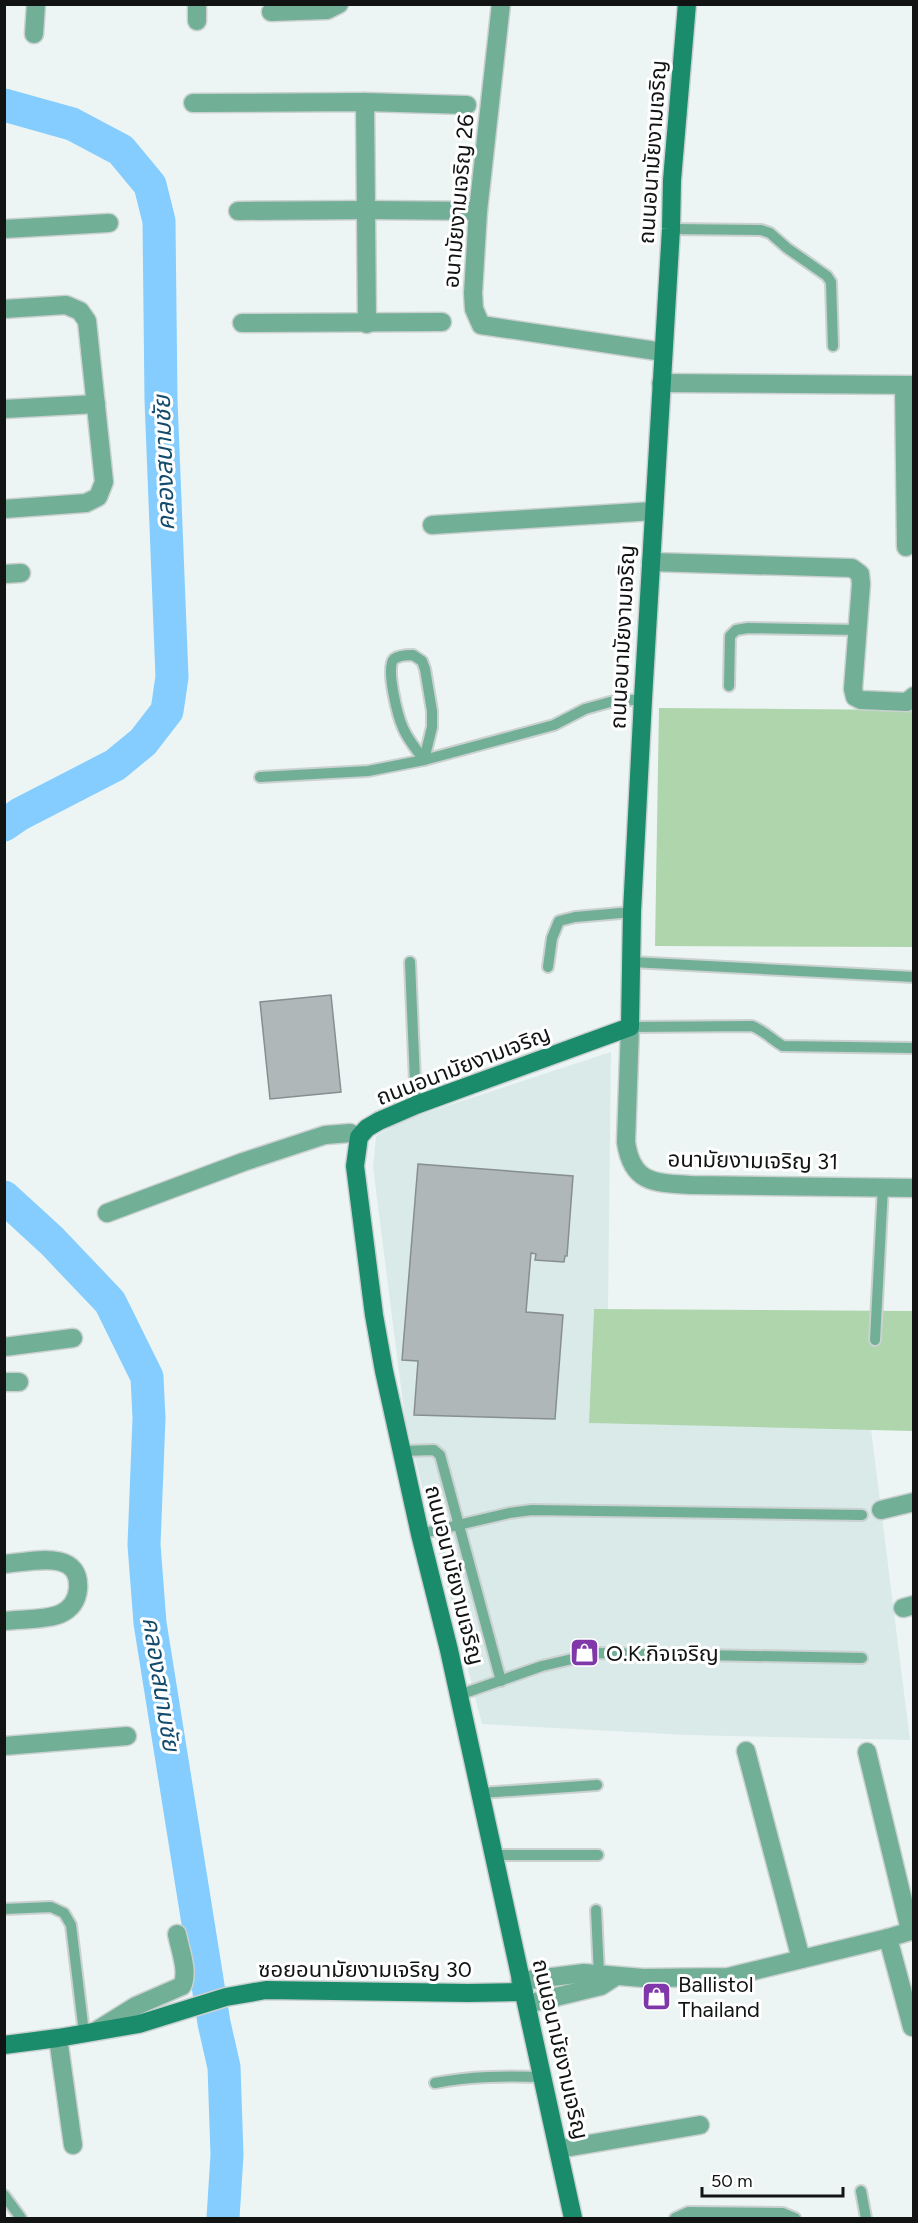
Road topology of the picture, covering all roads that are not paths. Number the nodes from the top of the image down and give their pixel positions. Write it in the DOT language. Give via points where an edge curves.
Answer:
graph roads {
  1 [pos="36,4"];
  2 [pos="339,4"];
  3 [pos="501,4"];
  4 [pos="687,4"];
  5 [pos="271,12"];
  6 [pos="34,34"];
  7 [pos="365,102"];
  8 [pos="192,103"];
  9 [pos="467,105"];
  10 [pos="366,210"];
  11 [pos="238,211"];
  12 [pos="478,211"];
  13 [pos="109,223"];
  14 [pos="4,229"];
  15 [pos="671,229"];
  16 [pos="4,309"];
  17 [pos="442,322"];
  18 [pos="242,323"];
  19 [pos="368,324"];
  20 [pos="833,346"];
  21 [pos="663,352"];
  22 [pos="661,383"];
  23 [pos="909,385"];
  24 [pos="96,404"];
  25 [pos="4,409"];
  26 [pos="4,509"];
  27 [pos="654,511"];
  28 [pos="432,525"];
  29 [pos="906,547"];
  30 [pos="651,562"];
  31 [pos="857,630"];
  32 [pos="729,686"];
  33 [pos="914,696"];
  34 [pos="643,699"];
  35 [pos="424,760"];
  36 [pos="260,777"];
  37 [pos="632,912"];
  38 [pos="410,962"];
  39 [pos="632,962"];
  40 [pos="548,967"];
  41 [pos="914,977"];
  42 [pos="630,1027"];
  43 [pos="914,1048"];
  44 [pos="416,1105"];
  45 [pos="359,1137"];
  46 [pos="883,1187"];
  47 [pos="914,1188"];
  48 [pos="107,1213"];
  49 [pos="73,1338"];
  50 [pos="875,1340"];
  51 [pos="4,1347"];
  52 [pos="401,1451"];
  53 [pos="914,1502"];
  54 [pos="881,1510"];
  55 [pos="862,1515"];
  56 [pos="459,1526"];
  57 [pos="420,1534"];
  58 [pos="4,1564"];
  59 [pos="4,1621"];
  60 [pos="862,1658"];
  61 [pos="501,1681"];
  62 [pos="459,1695"];
  63 [pos="127,1736"];
  64 [pos="4,1746"];
  65 [pos="746,1751"];
  66 [pos="867,1752"];
  67 [pos="597,1785"];
  68 [pos="481,1793"];
  69 [pos="494,1855"];
  70 [pos="598,1855"];
  71 [pos="4,1909"];
  72 [pos="596,1910"];
  73 [pos="912,1930"];
  74 [pos="177,1934"];
  75 [pos="888,1938"];
  76 [pos="801,1959"];
  77 [pos="605,1979"];
  78 [pos="524,1992"];
  79 [pos="912,2027"];
  80 [pos="90,2032"];
  81 [pos="58,2038"];
  82 [pos="4,2045"];
  83 [pos="543,2077"];
  84 [pos="435,2083"];
  85 [pos="700,2125"];
  86 [pos="73,2145"];
  87 [pos="559,2149"];
  88 [pos="861,2191"];
  89 [pos="4,2195"];
  90 [pos="21,2218"];
  91 [pos="573,2218"];
  92 [pos="675,2218"];
  93 [pos="795,2218"];
  94 [pos="866,2218"];
  1 -- 6 [label="street"];
  2 -- 5 [label="street" via="327,10"];
  3 -- 12 [label="street, อนามัยงามเจริญ 26"];
  4 -- 15 [label="street, ถนนอนามัยงามเจริญ"];
  7 -- 8 [label="street"];
  7 -- 9 [label="street"];
  7 -- 10 [label="street"];
  10 -- 11 [label="street"];
  10 -- 12 [label="street"];
  10 -- 19 [label="street"];
  12 -- 21 [label="street, อนามัยงามเจริญ 26" via="473,293 474,309 481,324"];
  13 -- 14 [label="street"];
  15 -- 20 [label="lane" via="771,233 831,282"];
  15 -- 21 [label="street, ถนนอนามัยงามเจริญ"];
  16 -- 24 [label="street" via="66,305 80,311 87,321"];
  17 -- 19 [label="street"];
  18 -- 19 [label="street"];
  21 -- 22 [label="street, ถนนอนามัยงามเจริญ"];
  22 -- 23 [label="street"];
  22 -- 27 [label="street, ถนนอนามัยงามเจริญ"];
  23 -- 29 [label="street"];
  24 -- 25 [label="street"];
  24 -- 26 [label="street" via="104,482 98,497 74,506"];
  27 -- 28 [label="street"];
  27 -- 30 [label="street, ถนนอนามัยงามเจริญ"];
  30 -- 31 [label="street" via="852,568 860,574 861,584"];
  30 -- 34 [label="street, ถนนอนามัยงามเจริญ"];
  31 -- 32 [label="lane" via="736,630 730,636"];
  31 -- 33 [label="street" via="855,697 907,702"];
  34 -- 35 [label="lane" via="610,702 585,709 554,725"];
  34 -- 37 [label="street, ถนนอนามัยงามเจริญ"];
  35 -- 35 [label="lane" via="432,727 425,669 413,655 401,656 390,665 399,720"];
  35 -- 36 [label="lane" via="368,771"];
  37 -- 39 [label="street, ถนนอนามัยงามเจริญ"];
  37 -- 40 [label="lane" via="559,921"];
  38 -- 44 [label="lane"];
  39 -- 41 [label="lane"];
  39 -- 42 [label="street, ถนนอนามัยงามเจริญ"];
  42 -- 43 [label="lane" via="752,1026 783,1046"];
  42 -- 44 [label="street, ถนนอนามัยงามเจริญ"];
  42 -- 46 [label="street, อนามัยงามเจริญ 31" via="626,1142 634,1170 645,1179 682,1185"];
  44 -- 45 [label="street, ถนนอนามัยงามเจริญ" via="379,1121"];
  45 -- 48 [label="street" via="350,1133 325,1135"];
  45 -- 52 [label="street, ถนนอนามัยงามเจริญ" via="355,1166 361,1224"];
  46 -- 47 [label="street, อนามัยงามเจริญ 31"];
  46 -- 50 [label="lane"];
  49 -- 51 [label="street"];
  52 -- 56 [label="lane" via="435,1450 440,1455"];
  52 -- 57 [label="street, ถนนอนามัยงามเจริญ"];
  53 -- 54 [label="street"];
  55 -- 56 [label="lane" via="532,1509"];
  56 -- 57 [label="lane"];
  56 -- 61 [label="lane"];
  57 -- 62 [label="street, ถนนอนามัยงามเจริญ"];
  58 -- 59 [label="street" via="59,1560 70,1564 77,1573 78,1586 77,1599 69,1610 58,1615"];
  60 -- 61 [label="lane" via="598,1653 542,1666"];
  61 -- 62 [label="lane"];
  62 -- 68 [label="street, ถนนอนามัยงามเจริญ"];
  63 -- 64 [label="street"];
  65 -- 76 [label="street"];
  66 -- 73 [label="street"];
  67 -- 68 [label="lane"];
  68 -- 69 [label="street, ถนนอนามัยงามเจริญ"];
  69 -- 70 [label="lane"];
  69 -- 78 [label="street, ถนนอนามัยงามเจริญ"];
  71 -- 80 [label="lane" via="51,1907 64,1913 71,1925"];
  72 -- 77 [label="lane"];
  73 -- 75 [label="street"];
  74 -- 80 [label="street" via="185,1980 182,1986"];
  75 -- 76 [label="street"];
  75 -- 79 [label="street"];
  76 -- 77 [label="street" via="728,1977"];
  77 -- 78 [label="street" via="584,1973"];
  78 -- 80 [label="street, ซอยอนามัยงามเจริญ 30" via="266,1990 226,1997 139,2024"];
  78 -- 83 [label="street, ถนนอนามัยงามเจริญ"];
  80 -- 81 [label="street, ซอยอนามัยงามเจริญ 30"];
  81 -- 82 [label="street, ซอยอนามัยงามเจริญ 30"];
  81 -- 86 [label="street"];
  83 -- 84 [label="lane" via="465,2077"];
  83 -- 87 [label="street, ถนนอนามัยงามเจริญ"];
  85 -- 87 [label="street"];
  87 -- 91 [label="street, ถนนอนามัยงามเจริญ"];
  88 -- 94 [label="lane"];
  89 -- 90 [label="lane"];
  92 -- 93 [label="lane" via="688,2212 783,2213"];
}
